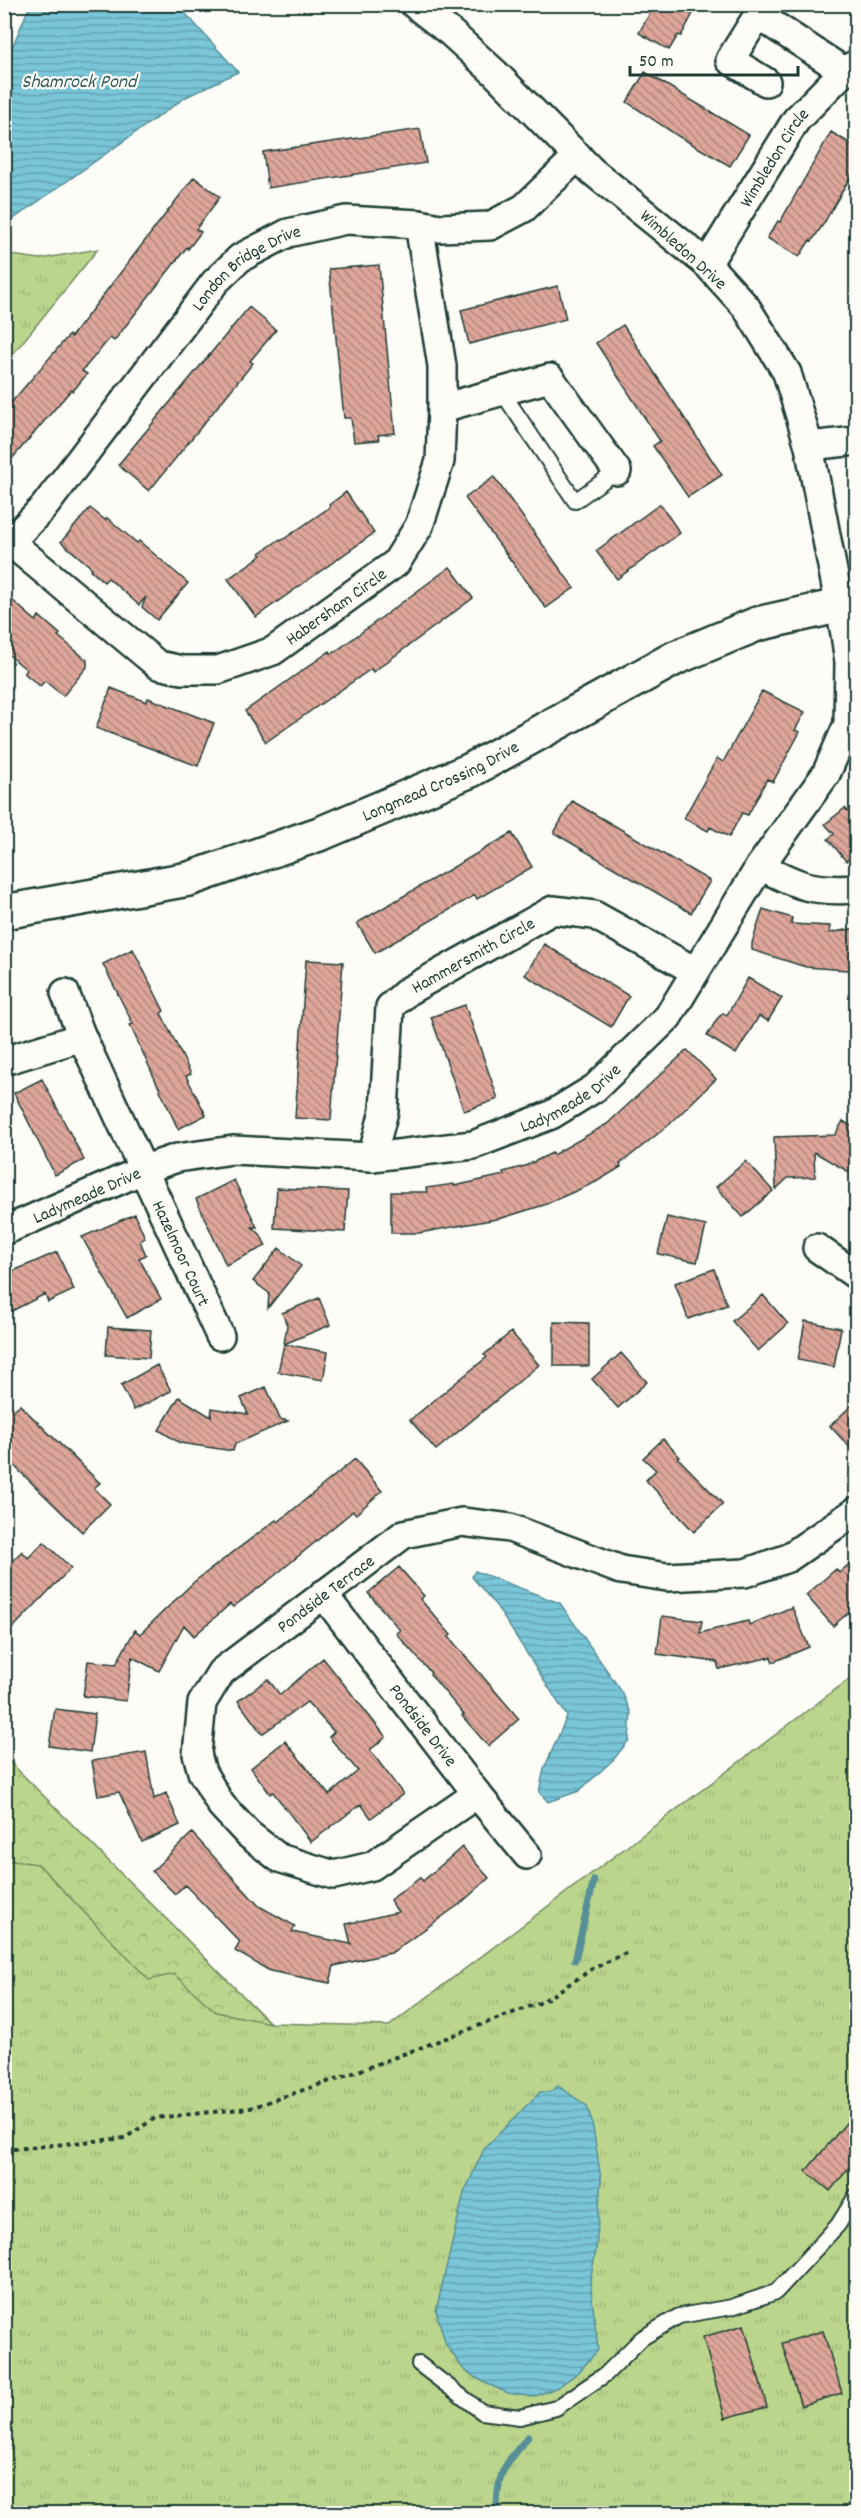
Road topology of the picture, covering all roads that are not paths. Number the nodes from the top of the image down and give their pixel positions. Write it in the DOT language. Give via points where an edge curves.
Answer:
graph roads {
  1 [pos="414,4"];
  2 [pos="850,68"];
  3 [pos="766,82"];
  4 [pos="578,156"];
  5 [pos="419,224"];
  6 [pos="707,264"];
  7 [pos="502,392"];
  8 [pos="442,408"];
  9 [pos="856,441"];
  10 [pos="809,446"];
  11 [pos="617,471"];
  12 [pos="8,546"];
  13 [pos="848,604"];
  14 [pos="760,866"];
  15 [pos="856,889"];
  16 [pos="4,912"];
  17 [pos="695,971"];
  18 [pos="65,993"];
  19 [pos="82,1037"];
  20 [pos="4,1061"];
  21 [pos="372,1157"];
  22 [pos="145,1169"];
  23 [pos="4,1231"];
  24 [pos="817,1248"];
  25 [pos="856,1275"];
  26 [pos="220,1336"];
  27 [pos="856,1511"];
  28 [pos="323,1594"];
  29 [pos="477,1794"];
  30 [pos="527,1855"];
  31 [pos="856,2196"];
  32 [pos="419,2364"];
  1 -- 4 [label="street, Wimbledon Drive" via="495,73"];
  2 -- 3 [label="street" via="758,15 730,60"];
  2 -- 6 [label="street, Wimbledon Circle" via="796,120"];
  4 -- 5 [label="street, London Bridge Drive" via="524,208 490,226 440,228"];
  4 -- 6 [label="street, Wimbledon Drive"];
  5 -- 8 [label="street, Habersham Circle" via="442,366"];
  5 -- 12 [label="street, London Bridge Drive" via="346,220 288,233 240,258 215,282 45,507"];
  6 -- 10 [label="street, Wimbledon Drive" via="746,307 775,350 787,373"];
  7 -- 8 [label="street"];
  7 -- 11 [label="street" via="550,378"];
  7 -- 11 [label="lane" via="575,501"];
  8 -- 12 [label="street, Habersham Circle" via="440,461 419,526 396,563 273,651 218,670 158,665"];
  9 -- 10 [label="street"];
  10 -- 13 [label="street, Wimbledon Drive"];
  13 -- 14 [label="street, Ladymeade Drive" via="848,724 826,774"];
  13 -- 16 [label="street, Longmead Crossing Drive" via="757,624 675,658 471,770 322,833 189,879"];
  14 -- 15 [label="street" via="800,886 829,891"];
  14 -- 17 [label="street, Ladymeade Drive"];
  17 -- 21 [label="street, Ladymeade Drive" via="668,1017 595,1088 551,1115 473,1145"];
  17 -- 21 [label="street, Hammersmith Circle" via="594,915 553,910 408,991 390,1007 384,1111"];
  18 -- 19 [label="street, Hazelmoor Court"];
  19 -- 20 [label="street"];
  19 -- 22 [label="street, Hazelmoor Court"];
  21 -- 22 [label="street, Ladymeade Drive" via="233,1150 177,1158"];
  22 -- 23 [label="street, Ladymeade Drive"];
  22 -- 26 [label="street, Hazelmoor Court"];
  24 -- 25 [label="street"];
  27 -- 28 [label="street, Pondside Terrace" via="788,1558 745,1573 667,1577 621,1570 510,1528 462,1522 404,1534"];
  28 -- 29 [label="street, Pondside Drive"];
  28 -- 29 [label="street, Pondside Terrace" via="221,1672 202,1703 197,1754 202,1772 221,1805 248,1834 279,1858 334,1875 372,1866"];
  29 -- 30 [label="street, Pondside Drive"];
  31 -- 32 [label="lane" via="838,2225 776,2292 732,2307 679,2316 642,2338 606,2374 556,2408 520,2416 482,2412"];
}
